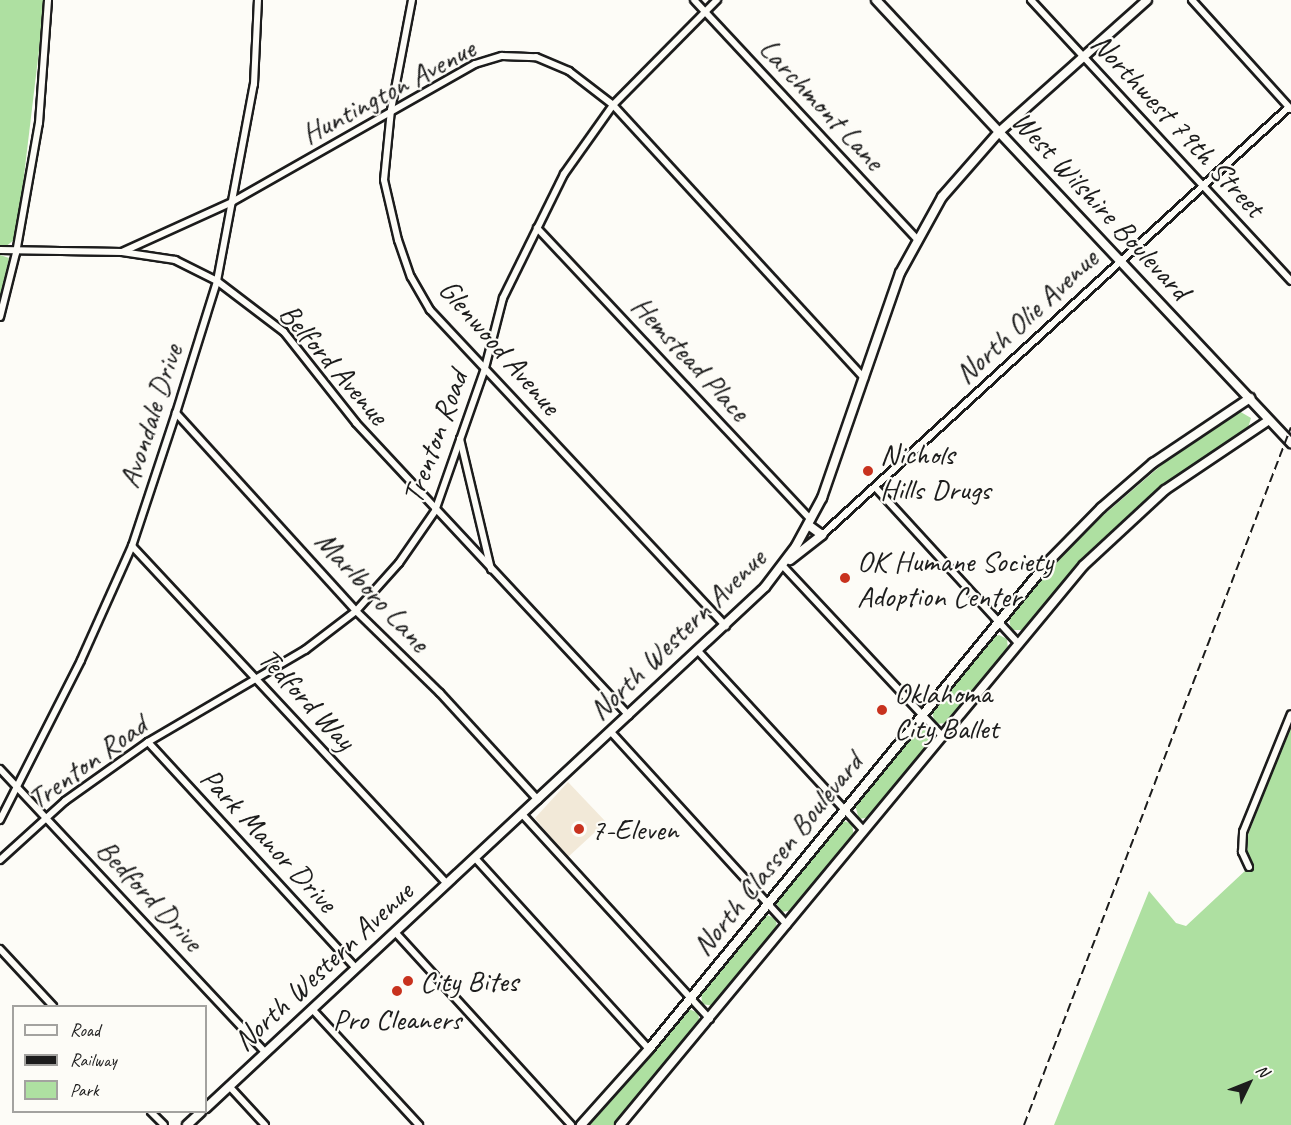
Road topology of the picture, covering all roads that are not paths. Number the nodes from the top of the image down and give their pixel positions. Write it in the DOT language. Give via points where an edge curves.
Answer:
graph roads {
  1 [pos="48,0"];
  2 [pos="258,0"];
  3 [pos="412,0"];
  4 [pos="694,0"];
  5 [pos="717,0"];
  6 [pos="876,0"];
  7 [pos="1031,0"];
  8 [pos="1147,0"];
  9 [pos="1192,0"];
  10 [pos="705,11"];
  11 [pos="1084,56"];
  12 [pos="613,105"];
  13 [pos="1290,108"];
  14 [pos="391,110"];
  15 [pos="999,132"];
  16 [pos="1203,186"];
  17 [pos="232,202"];
  18 [pos="537,228"];
  19 [pos="916,238"];
  20 [pos="0,250"];
  21 [pos="122,252"];
  22 [pos="16,253"];
  23 [pos="1120,260"];
  24 [pos="217,280"];
  25 [pos="1291,281"];
  26 [pos="0,317"];
  27 [pos="485,368"];
  28 [pos="864,378"];
  29 [pos="1250,398"];
  30 [pos="176,413"];
  31 [pos="1269,420"];
  32 [pos="460,438"];
  33 [pos="1291,443"];
  34 [pos="875,487"];
  35 [pos="435,511"];
  36 [pos="810,523"];
  37 [pos="822,535"];
  38 [pos="132,546"];
  39 [pos="783,566"];
  40 [pos="492,571"];
  41 [pos="357,611"];
  42 [pos="998,622"];
  43 [pos="726,626"];
  44 [pos="1018,643"];
  45 [pos="699,652"];
  46 [pos="258,678"];
  47 [pos="1291,714"];
  48 [pos="922,715"];
  49 [pos="628,716"];
  50 [pos="611,732"];
  51 [pos="942,736"];
  52 [pos="148,742"];
  53 [pos="0,769"];
  54 [pos="17,786"];
  55 [pos="538,800"];
  56 [pos="844,810"];
  57 [pos="522,814"];
  58 [pos="46,817"];
  59 [pos="0,820"];
  60 [pos="864,831"];
  61 [pos="475,858"];
  62 [pos="0,860"];
  63 [pos="1249,867"];
  64 [pos="447,884"];
  65 [pos="767,904"];
  66 [pos="787,925"];
  67 [pos="394,932"];
  68 [pos="0,950"];
  69 [pos="356,968"];
  70 [pos="690,997"];
  71 [pos="52,1005"];
  72 [pos="312,1009"];
  73 [pos="710,1019"];
  74 [pos="649,1049"];
  75 [pos="265,1052"];
  76 [pos="229,1086"];
  77 [pos="207,1107"];
  78 [pos="152,1113"];
  79 [pos="200,1113"];
  80 [pos="164,1125"];
  81 [pos="187,1125"];
  82 [pos="265,1125"];
  83 [pos="419,1125"];
  84 [pos="571,1125"];
  85 [pos="580,1125"];
  86 [pos="620,1125"];
  1 -- 22 [label="street" via="39,123"];
  2 -- 17 [label="street, Avondale Drive" via="254,84"];
  3 -- 14 [label="street, Glenwood Avenue"];
  4 -- 10 [label="street, Larchmont Lane"];
  5 -- 10 [label="street, Trenton Road"];
  6 -- 15 [label="street, West Wilshire Boulevard"];
  7 -- 11 [label="street, Northwest 79th Street"];
  8 -- 11 [label="main road, North Western Avenue"];
  9 -- 13 [label="street"];
  10 -- 12 [label="street, Trenton Road"];
  10 -- 19 [label="street, Larchmont Lane"];
  11 -- 15 [label="main road, North Western Avenue"];
  11 -- 16 [label="street, Northwest 79th Street"];
  12 -- 14 [label="street, Huntington Avenue" via="569,70 536,57 502,56 475,64"];
  12 -- 18 [label="street, Trenton Road" via="564,174"];
  12 -- 28 [label="street, Huntington Avenue"];
  13 -- 16 [label="street, North Olie Avenue"];
  14 -- 17 [label="street, Huntington Avenue"];
  14 -- 27 [label="street, Glenwood Avenue" via="384,180 411,277 430,310"];
  15 -- 19 [label="main road, North Western Avenue" via="959,175"];
  15 -- 23 [label="main road, West Wilshire Boulevard"];
  16 -- 23 [label="street, North Olie Avenue"];
  16 -- 25 [label="street, Northwest 79th Street"];
  17 -- 21 [label="street, Huntington Avenue"];
  17 -- 24 [label="street, Avondale Drive"];
  18 -- 27 [label="street, Trenton Road" via="503,298"];
  18 -- 36 [label="street, Hemstead Place"];
  19 -- 28 [label="main road, North Western Avenue" via="892,291"];
  20 -- 22 [label="street, Huntington Avenue"];
  21 -- 22 [label="street, Huntington Avenue"];
  21 -- 24 [label="street, Belford Avenue" via="175,260"];
  22 -- 26 [label="street"];
  23 -- 29 [label="main road, West Wilshire Boulevard"];
  23 -- 34 [label="street, North Olie Avenue"];
  24 -- 30 [label="street, Avondale Drive"];
  24 -- 35 [label="street, Belford Avenue" via="284,332 356,423"];
  27 -- 32 [label="street, Trenton Road"];
  27 -- 43 [label="street, Glenwood Avenue"];
  28 -- 36 [label="main road, North Western Avenue" via="831,477"];
  29 -- 31 [label="main road, West Wilshire Boulevard"];
  29 -- 42 [label="street, North Classen Boulevard" via="1185,439 1125,486 1048,562"];
  30 -- 38 [label="street, Avondale Drive"];
  30 -- 41 [label="street, Marlboro Lane"];
  31 -- 33 [label="main road, West Wilshire Boulevard"];
  31 -- 44 [label="street, North Classen Boulevard" via="1198,465 1138,513 1084,566"];
  32 -- 35 [label="street, Trenton Road"];
  32 -- 40 [label="street"];
  34 -- 37 [label="street, North Olie Avenue"];
  34 -- 42 [label="street"];
  35 -- 40 [label="street, Belford Avenue"];
  35 -- 41 [label="street, Trenton Road" via="399,563"];
  36 -- 37 [label="main road"];
  36 -- 39 [label="main road, North Western Avenue"];
  37 -- 39 [label="main road"];
  38 -- 46 [label="street, Tedford Way"];
  38 -- 54 [label="street, Avondale Drive" via="81,660"];
  39 -- 43 [label="main road, North Western Avenue"];
  39 -- 48 [label="street"];
  40 -- 49 [label="street, Belford Avenue"];
  41 -- 46 [label="street, Trenton Road"];
  41 -- 55 [label="street, Marlboro Lane" via="440,693"];
  42 -- 44 [label="street"];
  42 -- 48 [label="street, North Classen Boulevard"];
  43 -- 45 [label="main road, North Western Avenue"];
  44 -- 51 [label="street, North Classen Boulevard"];
  45 -- 49 [label="main road, North Western Avenue"];
  45 -- 56 [label="street"];
  46 -- 52 [label="street, Trenton Road"];
  46 -- 64 [label="street, Tedford Way"];
  47 -- 63 [label="street" via="1243,832 1242,852"];
  48 -- 51 [label="street"];
  48 -- 56 [label="street, North Classen Boulevard"];
  49 -- 50 [label="main road, North Western Avenue"];
  50 -- 55 [label="main road, North Western Avenue"];
  50 -- 65 [label="street"];
  51 -- 60 [label="street, North Classen Boulevard"];
  52 -- 58 [label="street, Trenton Road"];
  52 -- 69 [label="street, Park Manor Drive"];
  53 -- 54 [label="street, Bedford Drive"];
  54 -- 58 [label="street, Bedford Drive"];
  54 -- 59 [label="street, Avondale Drive"];
  55 -- 57 [label="main road, North Western Avenue"];
  56 -- 60 [label="street"];
  56 -- 65 [label="street, North Classen Boulevard"];
  57 -- 61 [label="main road, North Western Avenue"];
  57 -- 70 [label="street"];
  58 -- 62 [label="street, Trenton Road"];
  58 -- 75 [label="street, Bedford Drive"];
  60 -- 66 [label="street, North Classen Boulevard"];
  61 -- 64 [label="main road, North Western Avenue"];
  61 -- 74 [label="street"];
  64 -- 67 [label="main road, North Western Avenue"];
  65 -- 66 [label="street"];
  65 -- 70 [label="street, North Classen Boulevard"];
  66 -- 73 [label="street, North Classen Boulevard"];
  67 -- 69 [label="main road, North Western Avenue"];
  67 -- 84 [label="street"];
  68 -- 71 [label="street"];
  69 -- 72 [label="main road, North Western Avenue"];
  70 -- 73 [label="street"];
  70 -- 74 [label="street, North Classen Boulevard"];
  72 -- 75 [label="main road, North Western Avenue"];
  72 -- 83 [label="street"];
  73 -- 86 [label="street, North Classen Boulevard"];
  74 -- 85 [label="street, North Classen Boulevard"];
  75 -- 76 [label="main road, North Western Avenue"];
  76 -- 77 [label="main road, North Western Avenue"];
  76 -- 82 [label="street"];
  78 -- 80 [label="street"];
  79 -- 81 [label="main road"];
}
